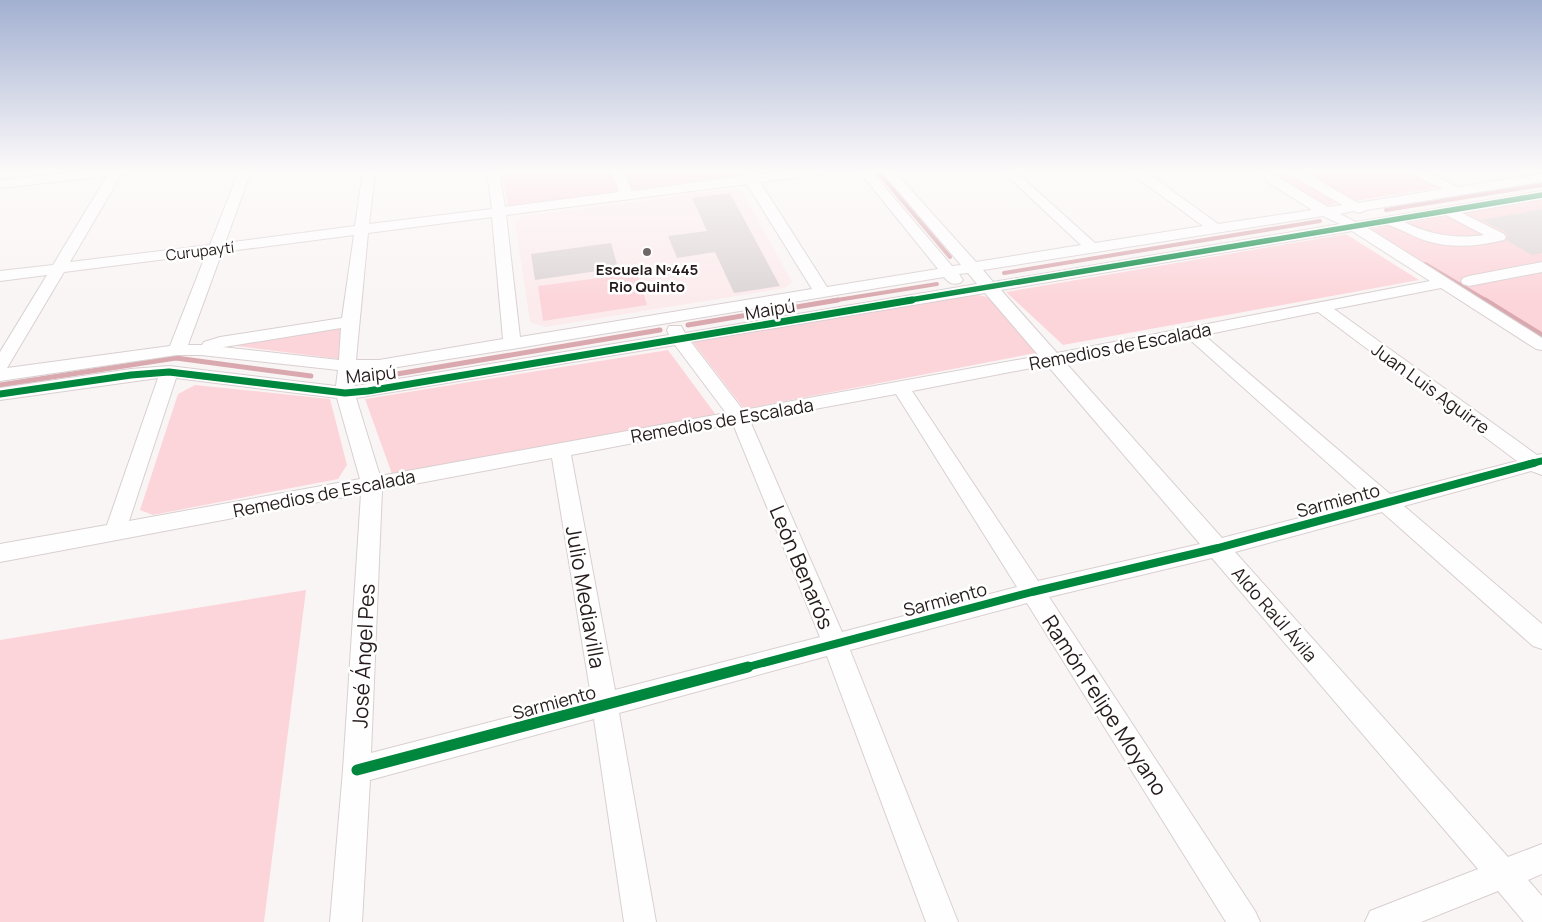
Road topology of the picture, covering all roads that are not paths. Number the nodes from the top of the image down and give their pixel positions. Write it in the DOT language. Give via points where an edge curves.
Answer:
graph roads {
  1 [pos="93,214"];
  2 [pos="228,214"];
  3 [pos="363,214"];
  4 [pos="483,214"];
  5 [pos="499,214"];
  6 [pos="773,214"];
  7 [pos="900,214"];
  8 [pos="924,214"];
  9 [pos="1055,214"];
  10 [pos="1196,214"];
  11 [pos="1306,214"];
  12 [pos="1330,214"];
  13 [pos="1371,214"];
  14 [pos="1430,214"];
  15 [pos="1454,214"];
  16 [pos="1388,221"];
  17 [pos="1354,226"];
  18 [pos="1216,229"];
  19 [pos="361,230"];
  20 [pos="1092,248"];
  21 [pos="215,249"];
  22 [pos="1542,267"];
  23 [pos="970,268"];
  24 [pos="59,269"];
  25 [pos="948,272"];
  26 [pos="0,276"];
  27 [pos="1469,282"];
  28 [pos="1443,283"];
  29 [pos="988,287"];
  30 [pos="964,291"];
  31 [pos="822,292"];
  32 [pos="1321,307"];
  33 [pos="670,318"];
  34 [pos="350,322"];
  35 [pos="1192,332"];
  36 [pos="679,339"];
  37 [pos="512,344"];
  38 [pos="1542,345"];
  39 [pos="177,350"];
  40 [pos="201,350"];
  41 [pos="1053,359"];
  42 [pos="0,366"];
  43 [pos="347,366"];
  44 [pos="169,372"];
  45 [pos="0,375"];
  46 [pos="901,387"];
  47 [pos="345,393"];
  48 [pos="0,394"];
  49 [pos="739,417"];
  50 [pos="560,449"];
  51 [pos="1540,464"];
  52 [pos="372,484"];
  53 [pos="1386,503"];
  54 [pos="116,532"];
  55 [pos="1218,548"];
  56 [pos="0,553"];
  57 [pos="1032,592"];
  58 [pos="1542,639"];
  59 [pos="835,644"];
  60 [pos="605,704"];
  61 [pos="357,770"];
  62 [pos="1542,859"];
  63 [pos="1502,874"];
  64 [pos="1542,920"];
  65 [pos="346,922"];
  66 [pos="640,922"];
  67 [pos="942,922"];
  68 [pos="1244,922"];
  69 [pos="1381,922"];
  1 -- 24 [label="street"];
  2 -- 21 [label="street"];
  3 -- 19 [label="street"];
  4 -- 19 [label="street, Curupaytí"];
  5 -- 37 [label="street"];
  6 -- 31 [label="street"];
  7 -- 25 [label="street"];
  8 -- 23 [label="street"];
  9 -- 20 [label="street"];
  10 -- 18 [label="street"];
  11 -- 18 [label="street, Maipú"];
  12 -- 17 [label="street"];
  13 -- 16 [label="street"];
  14 -- 16 [label="street, Maipú"];
  15 -- 16 [label="street" via="1499,237 1468,242 1434,240"];
  16 -- 17 [label="street, Maipú"];
  17 -- 28 [label="street"];
  17 -- 29 [label="street, Maipú"];
  18 -- 20 [label="street, Maipú"];
  19 -- 21 [label="street, Curupaytí"];
  19 -- 34 [label="street"];
  20 -- 23 [label="street, Maipú"];
  21 -- 24 [label="street, Curupaytí"];
  21 -- 39 [label="street"];
  22 -- 27 [label="street"];
  23 -- 25 [label="street, Maipú"];
  23 -- 29 [label="street, Aldo Raúl Ávila"];
  24 -- 26 [label="street, Curupaytí"];
  24 -- 42 [label="street"];
  25 -- 30 [label="street"];
  25 -- 31 [label="street, Maipú"];
  28 -- 32 [label="street, Remedios de Escalada"];
  28 -- 38 [label="street"];
  29 -- 30 [label="street, Maipú"];
  29 -- 41 [label="street, Aldo Raúl Ávila"];
  30 -- 36 [label="street, Maipú"];
  31 -- 33 [label="street, Maipú"];
  32 -- 35 [label="street, Remedios de Escalada"];
  32 -- 51 [label="street, Juan Luis Aguirre"];
  33 -- 36 [label="street, León Benarós"];
  33 -- 37 [label="street, Maipú"];
  34 -- 40 [label="street, Maipú" via="220,342"];
  34 -- 43 [label="street"];
  35 -- 41 [label="street, Remedios de Escalada"];
  35 -- 53 [label="street"];
  36 -- 47 [label="street, Maipú"];
  36 -- 49 [label="street, León Benarós"];
  37 -- 43 [label="street, Maipú" via="379,365"];
  39 -- 40 [label="street, Maipú"];
  39 -- 45 [label="street, Maipú"];
  40 -- 43 [label="street, Maipú"];
  41 -- 46 [label="street, Remedios de Escalada"];
  41 -- 55 [label="street, Aldo Raúl Ávila"];
  43 -- 47 [label="street"];
  44 -- 47 [label="street, Maipú"];
  44 -- 48 [label="street, Maipú"];
  44 -- 54 [label="street"];
  46 -- 49 [label="street, Remedios de Escalada"];
  46 -- 57 [label="street, Ramón Felipe Moyano"];
  47 -- 52 [label="street, José Ángel Pes"];
  49 -- 50 [label="street, Remedios de Escalada"];
  49 -- 59 [label="street, León Benarós"];
  50 -- 52 [label="street, Remedios de Escalada"];
  50 -- 60 [label="street, Julio Mediavilla"];
  51 -- 53 [label="street, Sarmiento"];
  52 -- 54 [label="street, Remedios de Escalada"];
  52 -- 61 [label="street, José Ángel Pes"];
  53 -- 55 [label="street, Sarmiento"];
  53 -- 58 [label="street"];
  54 -- 56 [label="street, Remedios de Escalada"];
  55 -- 57 [label="street, Sarmiento"];
  55 -- 63 [label="street, Aldo Raúl Ávila"];
  57 -- 59 [label="street, Sarmiento"];
  57 -- 68 [label="street, Ramón Felipe Moyano"];
  59 -- 60 [label="street, Sarmiento"];
  59 -- 67 [label="street, León Benarós"];
  60 -- 61 [label="street, Sarmiento"];
  60 -- 66 [label="street, Julio Mediavilla"];
  61 -- 65 [label="street, José Ángel Pes"];
  62 -- 63 [label="street"];
  63 -- 64 [label="street, Aldo Raúl Ávila"];
  63 -- 69 [label="street"];
}
